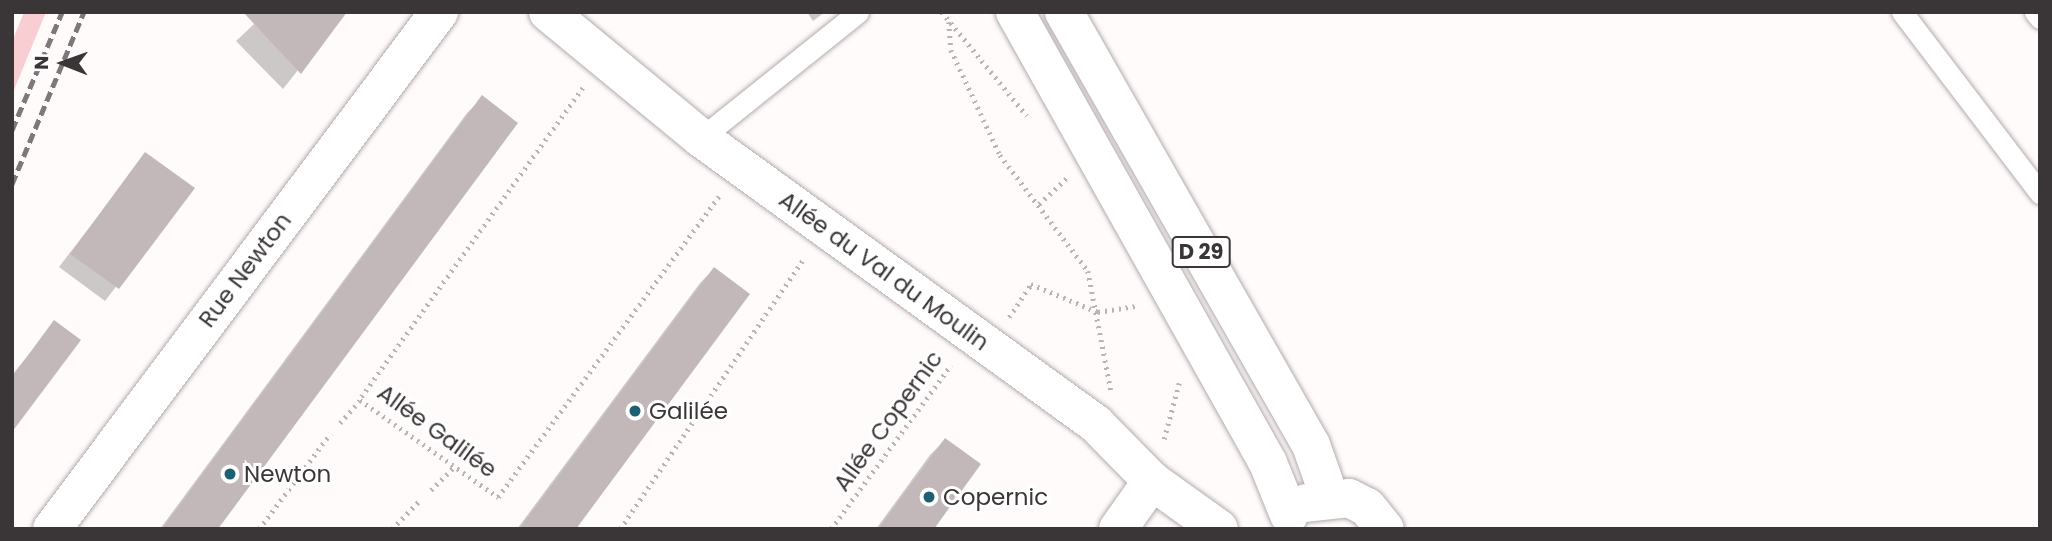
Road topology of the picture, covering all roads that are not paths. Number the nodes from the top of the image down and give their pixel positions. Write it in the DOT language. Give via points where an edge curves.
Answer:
graph roads {
  1 [pos="439,12"];
  2 [pos="548,12"];
  3 [pos="858,12"];
  4 [pos="1015,12"];
  5 [pos="1065,12"];
  6 [pos="1902,12"];
  7 [pos="2035,12"];
  8 [pos="2040,18"];
  9 [pos="701,138"];
  10 [pos="2040,193"];
  11 [pos="1152,481"];
  12 [pos="1329,496"];
  13 [pos="1284,522"];
  14 [pos="52,529"];
  15 [pos="1118,529"];
  16 [pos="1219,529"];
  17 [pos="1385,529"];
  1 -- 14 [label="street, Rue Newton"];
  2 -- 9 [label="street, Allée du Val du Moulin"];
  3 -- 9 [label="lane"];
  4 -- 13 [label="street" via="1268,463"];
  5 -- 12 [label="street, D 29" via="1311,445"];
  6 -- 10 [label="lane"];
  7 -- 8 [label="lane"];
  9 -- 11 [label="street, Allée du Val du Moulin" via="1096,424"];
  11 -- 15 [label="street"];
  11 -- 16 [label="street, Allée du Val du Moulin"];
  12 -- 13 [label="street"];
  12 -- 17 [label="street" via="1367,507"];
}
